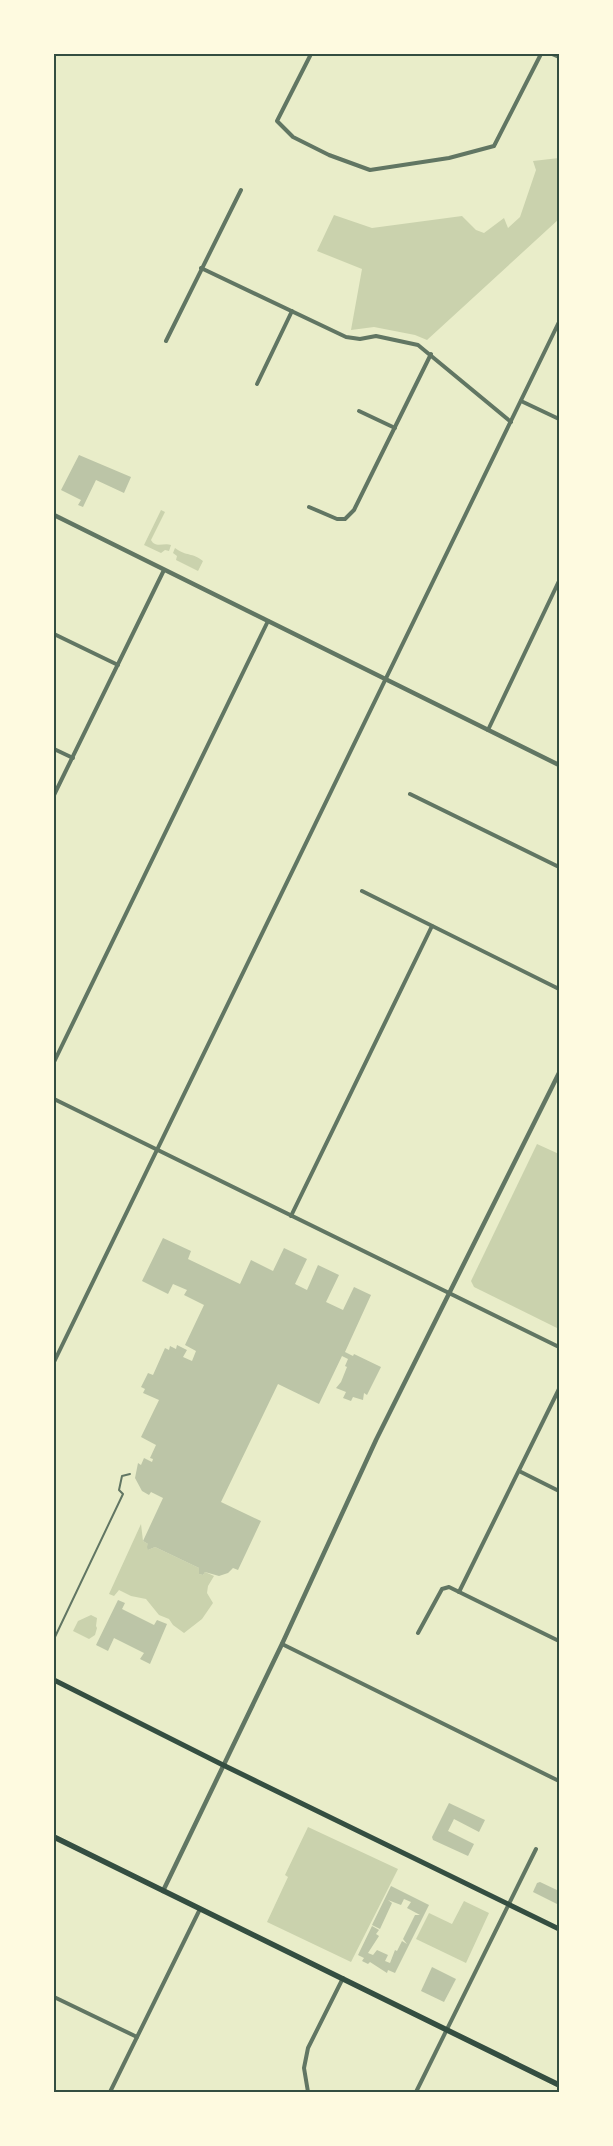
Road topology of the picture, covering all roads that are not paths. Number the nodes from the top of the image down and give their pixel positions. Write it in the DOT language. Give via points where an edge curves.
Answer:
graph roads {
  1 [pos="311,54"];
  2 [pos="541,54"];
  3 [pos="552,54"];
  4 [pos="559,57"];
  5 [pos="241,190"];
  6 [pos="201,268"];
  7 [pos="292,311"];
  8 [pos="559,322"];
  9 [pos="166,341"];
  10 [pos="431,354"];
  11 [pos="257,384"];
  12 [pos="521,401"];
  13 [pos="360,411"];
  14 [pos="559,420"];
  15 [pos="511,422"];
  16 [pos="394,428"];
  17 [pos="309,507"];
  18 [pos="54,515"];
  19 [pos="164,570"];
  20 [pos="559,581"];
  21 [pos="268,621"];
  22 [pos="54,634"];
  23 [pos="118,665"];
  24 [pos="386,679"];
  25 [pos="488,730"];
  26 [pos="54,749"];
  27 [pos="73,758"];
  28 [pos="559,765"];
  29 [pos="410,794"];
  30 [pos="54,795"];
  31 [pos="559,867"];
  32 [pos="362,891"];
  33 [pos="432,926"];
  34 [pos="559,989"];
  35 [pos="54,1062"];
  36 [pos="559,1074"];
  37 [pos="54,1099"];
  38 [pos="157,1149"];
  39 [pos="291,1216"];
  40 [pos="449,1295"];
  41 [pos="559,1347"];
  42 [pos="54,1362"];
  43 [pos="559,1389"];
  44 [pos="519,1471"];
  45 [pos="130,1474"];
  46 [pos="559,1491"];
  47 [pos="459,1592"];
  48 [pos="418,1632"];
  49 [pos="54,1638"];
  50 [pos="559,1641"];
  51 [pos="282,1644"];
  52 [pos="54,1680"];
  53 [pos="222,1765"];
  54 [pos="559,1780"];
  55 [pos="54,1837"];
  56 [pos="536,1848"];
  57 [pos="163,1891"];
  58 [pos="508,1904"];
  59 [pos="200,1909"];
  60 [pos="559,1929"];
  61 [pos="343,1978"];
  62 [pos="54,1997"];
  63 [pos="446,2030"];
  64 [pos="137,2037"];
  65 [pos="559,2085"];
  66 [pos="110,2092"];
  67 [pos="308,2092"];
  68 [pos="416,2092"];
  1 -- 2 [label="street" via="277,121 293,137 370,170 449,158 494,146"];
  3 -- 4 [label="street"];
  5 -- 6 [label="street"];
  6 -- 7 [label="street"];
  6 -- 9 [label="street"];
  7 -- 10 [label="street" via="346,337 376,336 418,345"];
  7 -- 11 [label="street"];
  8 -- 12 [label="street"];
  10 -- 15 [label="street"];
  10 -- 16 [label="street"];
  12 -- 14 [label="street"];
  12 -- 15 [label="street"];
  13 -- 16 [label="street"];
  15 -- 24 [label="street"];
  16 -- 17 [label="street" via="354,510 345,519 337,519"];
  18 -- 19 [label="street"];
  19 -- 21 [label="street"];
  19 -- 23 [label="street"];
  20 -- 25 [label="street"];
  21 -- 24 [label="street"];
  21 -- 35 [label="street"];
  22 -- 23 [label="street"];
  23 -- 27 [label="street"];
  24 -- 25 [label="street"];
  24 -- 38 [label="street"];
  25 -- 28 [label="street"];
  26 -- 27 [label="street"];
  27 -- 30 [label="street"];
  29 -- 31 [label="street"];
  32 -- 33 [label="street"];
  33 -- 34 [label="street"];
  33 -- 39 [label="street"];
  36 -- 40 [label="street"];
  37 -- 38 [label="street"];
  38 -- 39 [label="street"];
  38 -- 42 [label="street"];
  39 -- 40 [label="street"];
  40 -- 41 [label="street"];
  40 -- 51 [label="street" via="350,1495"];
  43 -- 44 [label="street"];
  44 -- 46 [label="street"];
  44 -- 47 [label="street"];
  45 -- 49 [label="lane" via="122,1476 119,1490 123,1494"];
  47 -- 48 [label="street" via="449,1587 442,1589"];
  47 -- 50 [label="street"];
  51 -- 53 [label="street"];
  51 -- 54 [label="street"];
  52 -- 53 [label="main road"];
  53 -- 57 [label="street"];
  53 -- 58 [label="main road"];
  55 -- 57 [label="main road"];
  56 -- 58 [label="street"];
  57 -- 59 [label="main road"];
  58 -- 60 [label="main road"];
  58 -- 63 [label="street"];
  59 -- 61 [label="main road"];
  59 -- 64 [label="street"];
  61 -- 63 [label="main road"];
  61 -- 67 [label="street" via="308,2048 304,2068"];
  62 -- 64 [label="street"];
  63 -- 65 [label="main road"];
  63 -- 68 [label="street"];
  64 -- 66 [label="street"];
}
